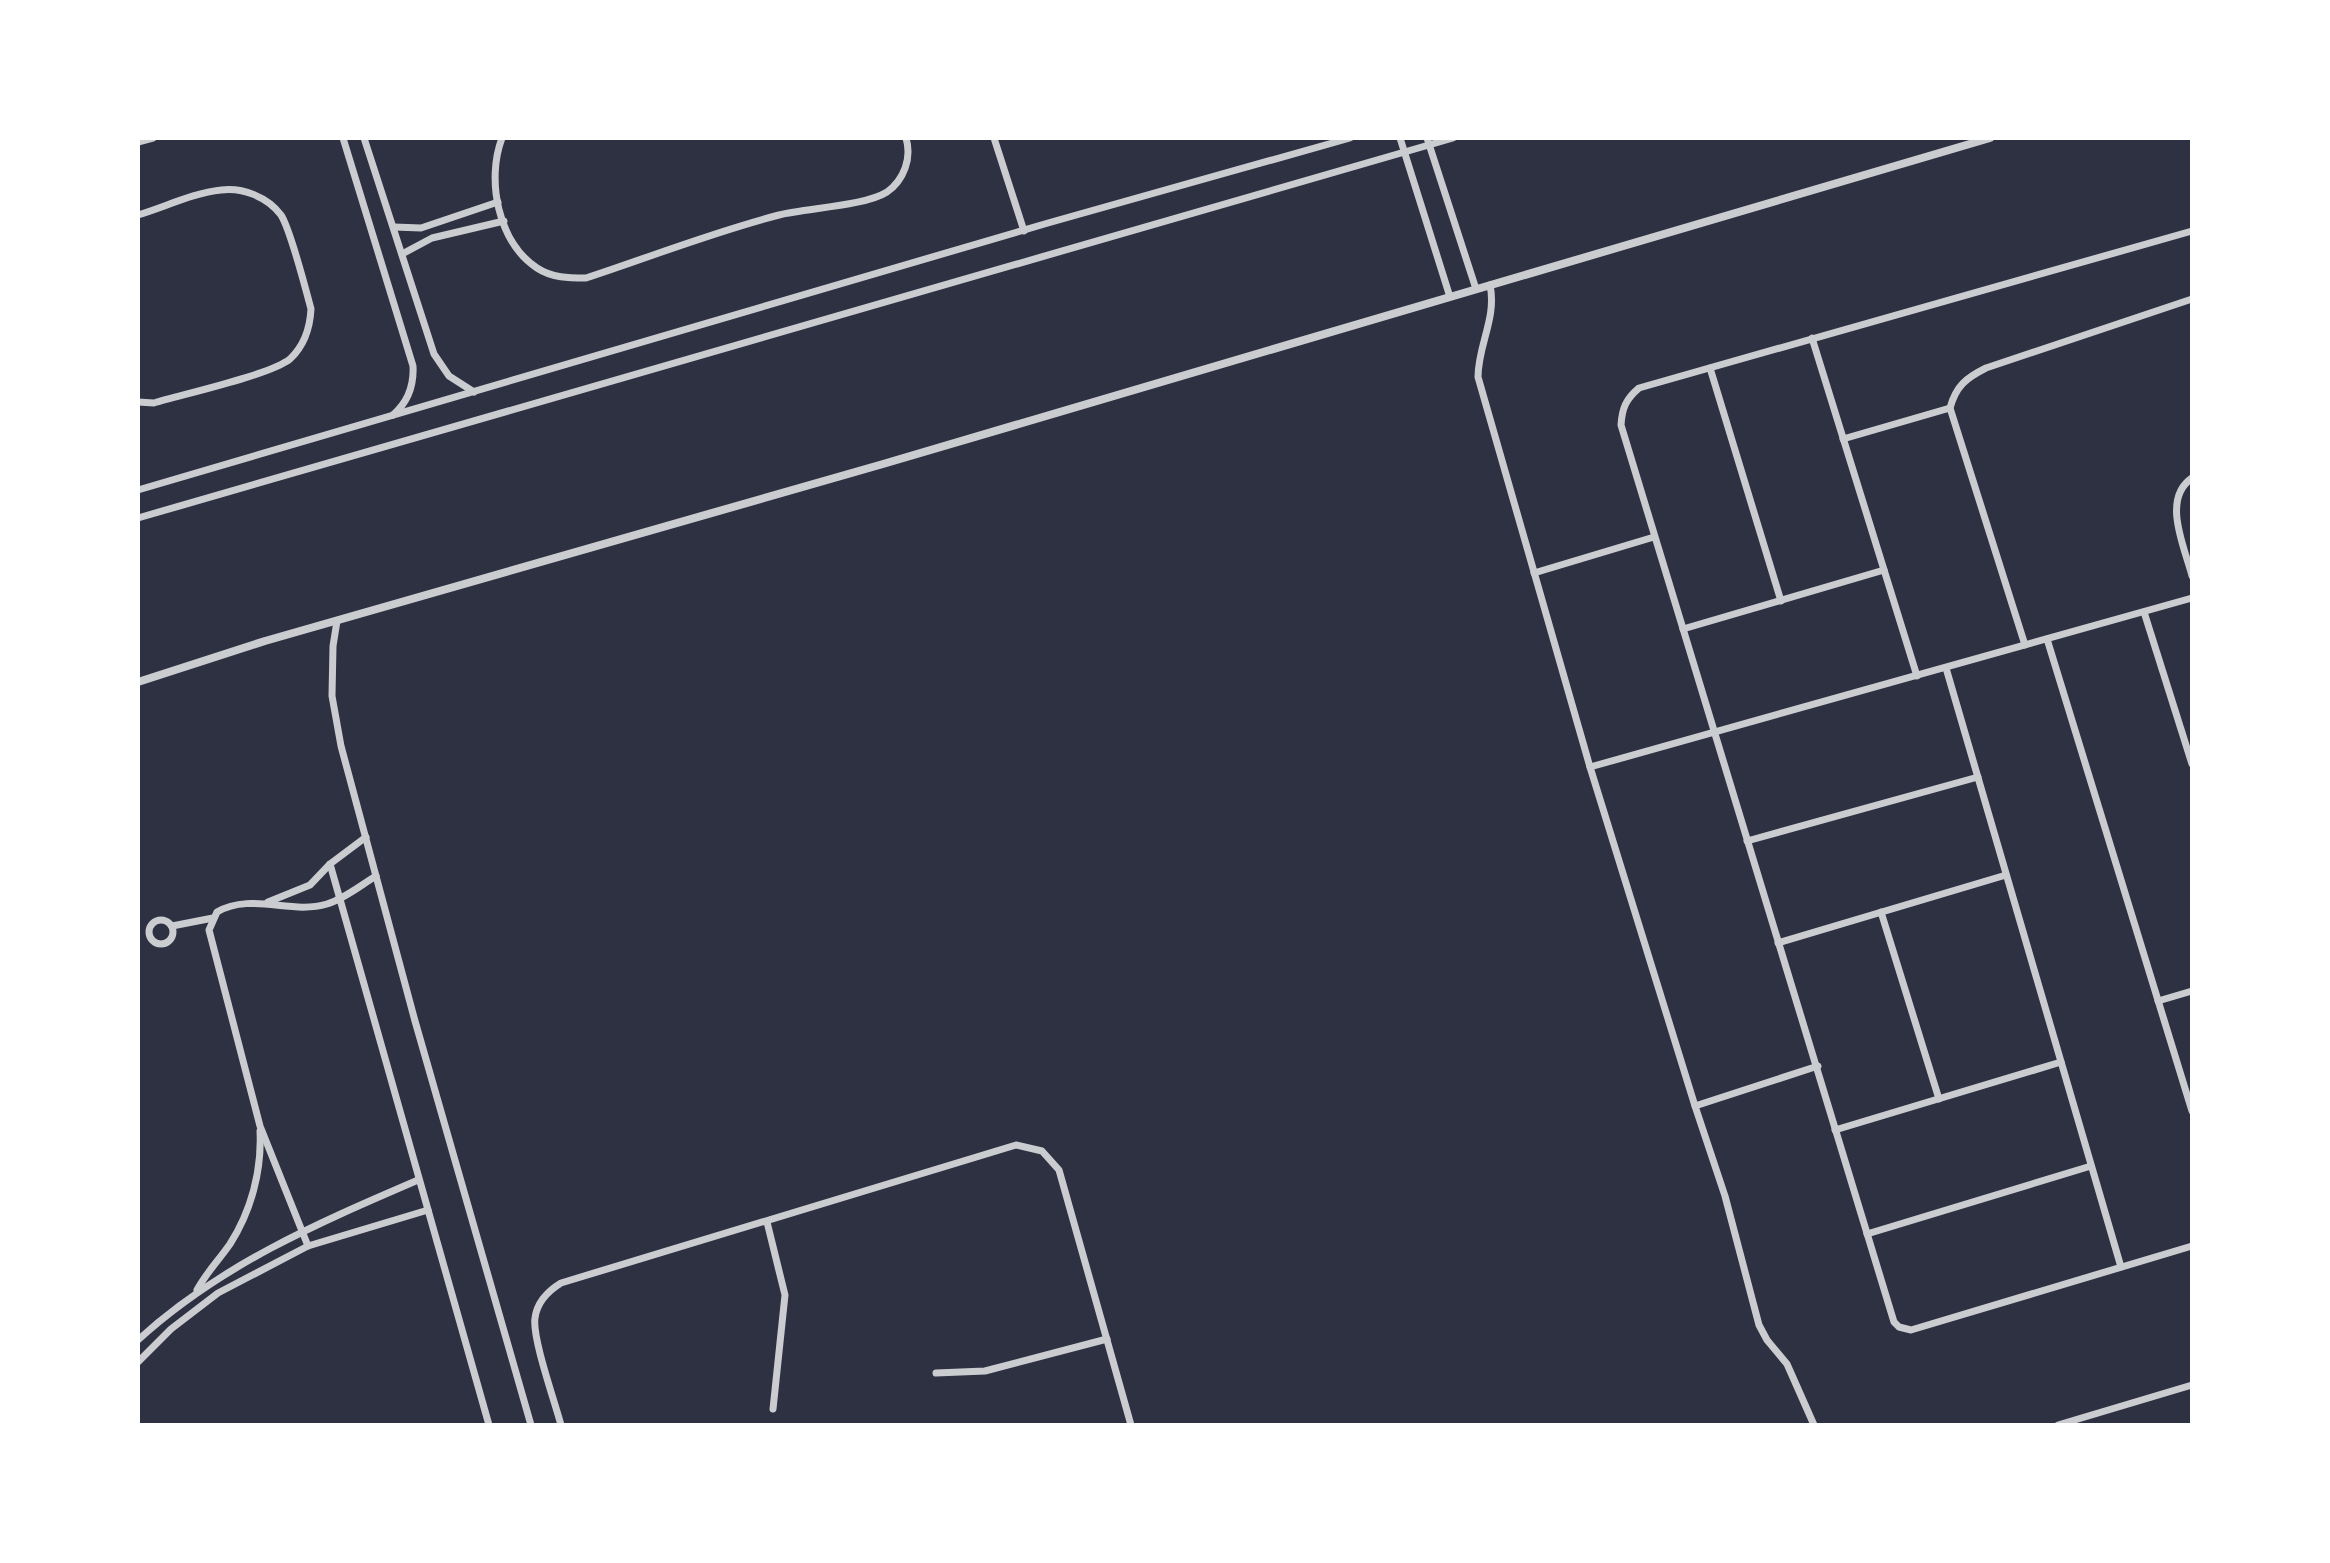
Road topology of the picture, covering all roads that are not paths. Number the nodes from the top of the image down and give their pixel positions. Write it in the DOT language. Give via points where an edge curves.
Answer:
graph roads {
  1 [pos="153,138"];
  2 [pos="343,138"];
  3 [pos="364,138"];
  4 [pos="502,138"];
  5 [pos="906,138"];
  6 [pos="994,138"];
  7 [pos="1350,138"];
  8 [pos="1400,138"];
  9 [pos="1453,138"];
  10 [pos="1990,138"];
  11 [pos="138,142"];
  12 [pos="1428,142"];
  13 [pos="1404,151"];
  14 [pos="498,202"];
  15 [pos="138,215"];
  16 [pos="504,221"];
  17 [pos="394,227"];
  18 [pos="1024,231"];
  19 [pos="2192,231"];
  20 [pos="402,254"];
  21 [pos="1490,285"];
  22 [pos="1476,289"];
  23 [pos="1450,297"];
  24 [pos="2192,299"];
  25 [pos="1812,338"];
  26 [pos="1710,368"];
  27 [pos="474,392"];
  28 [pos="138,402"];
  29 [pos="1950,408"];
  30 [pos="392,416"];
  31 [pos="1843,439"];
  32 [pos="2192,478"];
  33 [pos="138,490"];
  34 [pos="138,518"];
  35 [pos="1654,537"];
  36 [pos="1884,570"];
  37 [pos="1534,573"];
  38 [pos="2192,576"];
  39 [pos="2192,598"];
  40 [pos="1781,601"];
  41 [pos="2144,612"];
  42 [pos="337,621"];
  43 [pos="1683,629"];
  44 [pos="2047,639"];
  45 [pos="2025,645"];
  46 [pos="1946,668"];
  47 [pos="1917,676"];
  48 [pos="138,682"];
  49 [pos="1715,733"];
  50 [pos="2192,764"];
  51 [pos="1590,767"];
  52 [pos="1978,777"];
  53 [pos="366,837"];
  54 [pos="1747,841"];
  55 [pos="330,864"];
  56 [pos="2006,875"];
  57 [pos="376,876"];
  58 [pos="339,898"];
  59 [pos="266,903"];
  60 [pos="1881,912"];
  61 [pos="213,918"];
  62 [pos="151,924"];
  63 [pos="172,926"];
  64 [pos="138,928"];
  65 [pos="1778,943"];
  66 [pos="2192,991"];
  67 [pos="2158,1001"];
  68 [pos="2061,1062"];
  69 [pos="1818,1066"];
  70 [pos="1939,1099"];
  71 [pos="1695,1106"];
  72 [pos="2192,1111"];
  73 [pos="260,1126"];
  74 [pos="1835,1130"];
  75 [pos="2091,1166"];
  76 [pos="418,1180"];
  77 [pos="428,1210"];
  78 [pos="767,1222"];
  79 [pos="300,1231"];
  80 [pos="1867,1234"];
  81 [pos="308,1246"];
  82 [pos="2192,1246"];
  83 [pos="2121,1267"];
  84 [pos="196,1292"];
  85 [pos="1107,1339"];
  86 [pos="138,1340"];
  87 [pos="138,1362"];
  88 [pos="936,1373"];
  89 [pos="2192,1385"];
  90 [pos="773,1409"];
  91 [pos="489,1425"];
  92 [pos="531,1425"];
  93 [pos="561,1425"];
  94 [pos="1131,1425"];
  95 [pos="1814,1425"];
  96 [pos="2058,1425"];
  1 -- 11 [label="street"];
  2 -- 30 [label="street" via="413,366 408,396"];
  3 -- 17 [label="street"];
  4 -- 14 [label="street" via="494,170"];
  5 -- 16 [label="street" via="910,149 903,172 888,191 874,198 779,215 586,278 562,278 539,270 521,255"];
  6 -- 18 [label="street"];
  7 -- 18 [label="street"];
  8 -- 13 [label="street"];
  9 -- 12 [label="street"];
  10 -- 21 [label="street"];
  12 -- 13 [label="street"];
  12 -- 22 [label="street"];
  13 -- 23 [label="street"];
  13 -- 34 [label="street"];
  14 -- 16 [label="street"];
  14 -- 17 [label="street" via="421,228"];
  15 -- 28 [label="street" via="222,189 256,195 282,217 311,309 299,349 277,367 154,403"];
  16 -- 20 [label="street" via="432,238"];
  17 -- 20 [label="street"];
  18 -- 27 [label="street"];
  19 -- 25 [label="street"];
  20 -- 27 [label="street" via="438,362"];
  21 -- 22 [label="street"];
  21 -- 37 [label="street" via="1492,315 1478,377"];
  22 -- 23 [label="street"];
  23 -- 42 [label="street"];
  24 -- 29 [label="street" via="1968,376"];
  25 -- 26 [label="street"];
  25 -- 31 [label="street"];
  26 -- 35 [label="street" via="1639,388 1622,410 1621,425"];
  26 -- 40 [label="street"];
  27 -- 30 [label="street"];
  29 -- 31 [label="street"];
  29 -- 45 [label="street"];
  30 -- 33 [label="street"];
  31 -- 36 [label="street"];
  32 -- 38 [label="street" via="2177,501"];
  35 -- 37 [label="street"];
  35 -- 43 [label="street"];
  36 -- 40 [label="street"];
  36 -- 47 [label="street"];
  37 -- 51 [label="street"];
  39 -- 41 [label="street"];
  40 -- 43 [label="street"];
  41 -- 44 [label="street"];
  41 -- 50 [label="street"];
  42 -- 48 [label="street"];
  42 -- 53 [label="street" via="332,696"];
  43 -- 49 [label="street"];
  44 -- 45 [label="street"];
  44 -- 67 [label="street"];
  45 -- 46 [label="street"];
  46 -- 47 [label="street"];
  46 -- 52 [label="street"];
  47 -- 49 [label="street"];
  49 -- 51 [label="street"];
  49 -- 54 [label="street"];
  51 -- 71 [label="street"];
  52 -- 54 [label="street"];
  52 -- 56 [label="street"];
  53 -- 55 [label="street"];
  53 -- 57 [label="street"];
  54 -- 65 [label="street"];
  55 -- 58 [label="street"];
  55 -- 59 [label="street" via="310,885"];
  56 -- 60 [label="street"];
  56 -- 68 [label="street"];
  57 -- 58 [label="street"];
  57 -- 92 [label="street"];
  58 -- 59 [label="street" via="317,905"];
  58 -- 76 [label="street"];
  59 -- 61 [label="street" via="232,905"];
  60 -- 65 [label="street"];
  60 -- 70 [label="street"];
  61 -- 63 [label="street"];
  61 -- 73 [label="street" via="210,937"];
  62 -- 63 [label="street" via="164,920"];
  62 -- 63 [label="street" via="150,938 163,944 171,940"];
  62 -- 64 [label="street"];
  65 -- 69 [label="street"];
  66 -- 67 [label="street"];
  67 -- 72 [label="street"];
  68 -- 70 [label="street"];
  68 -- 75 [label="street"];
  69 -- 71 [label="street"];
  69 -- 74 [label="street"];
  70 -- 74 [label="street"];
  71 -- 95 [label="street" via="1759,1325 1787,1364"];
  73 -- 79 [label="street"];
  73 -- 84 [label="street" via="258,1171 246,1214"];
  74 -- 80 [label="street"];
  75 -- 80 [label="street"];
  75 -- 83 [label="street"];
  76 -- 77 [label="street"];
  76 -- 79 [label="street"];
  77 -- 81 [label="street"];
  77 -- 91 [label="street"];
  78 -- 85 [label="street" via="1003,1148 1029,1146 1042,1151 1059,1170"];
  78 -- 90 [label="street" via="785,1295"];
  78 -- 93 [label="street" via="561,1283 543,1297 535,1329"];
  79 -- 81 [label="street"];
  79 -- 84 [label="street"];
  80 -- 83 [label="street" via="1894,1322 1911,1330"];
  81 -- 87 [label="street" via="218,1293"];
  82 -- 83 [label="street"];
  84 -- 86 [label="street"];
  85 -- 88 [label="street" via="985,1371"];
  85 -- 94 [label="street"];
  89 -- 96 [label="street"];
}
